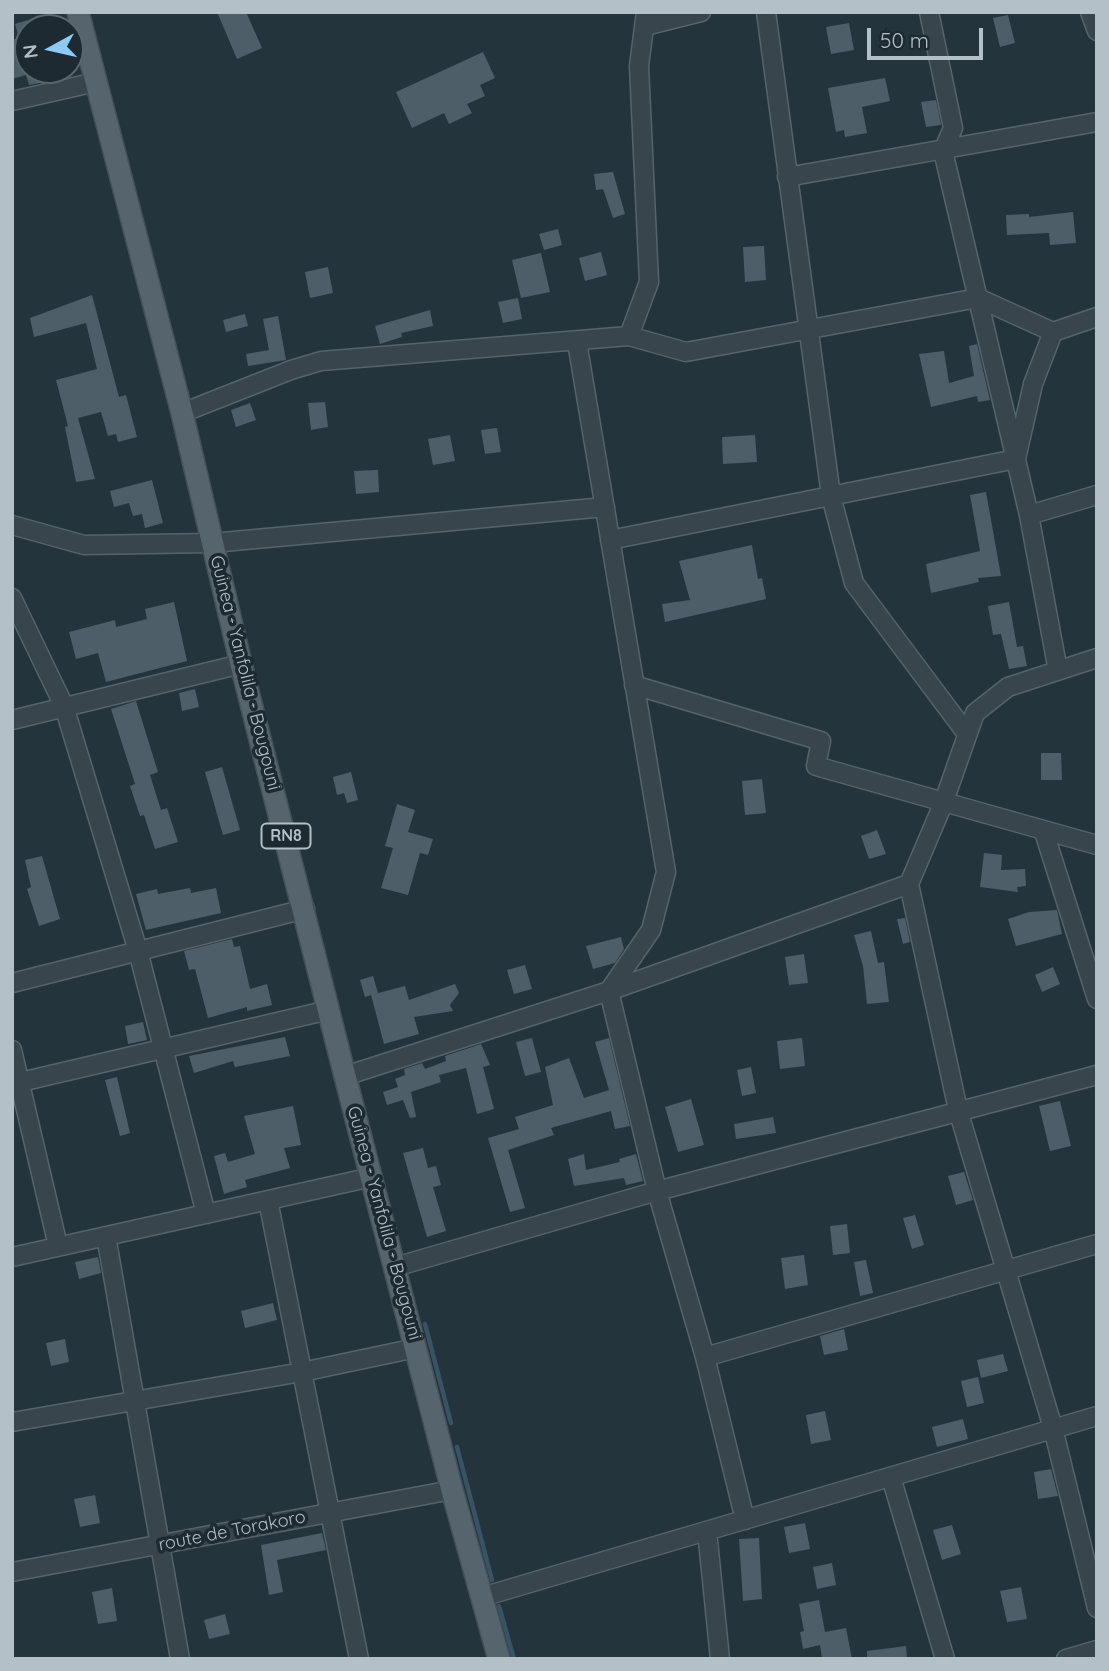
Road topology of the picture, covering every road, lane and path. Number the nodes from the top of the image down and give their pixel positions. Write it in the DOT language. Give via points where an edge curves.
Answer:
graph roads {
  1 [pos="78,12"];
  2 [pos="701,12"];
  3 [pos="766,12"];
  4 [pos="929,12"];
  5 [pos="1090,12"];
  6 [pos="646,19"];
  7 [pos="1097,32"];
  8 [pos="96,82"];
  9 [pos="12,101"];
  10 [pos="1097,122"];
  11 [pos="943,151"];
  12 [pos="787,177"];
  13 [pos="978,298"];
  14 [pos="1097,317"];
  15 [pos="808,329"];
  16 [pos="1053,332"];
  17 [pos="629,336"];
  18 [pos="577,342"];
  19 [pos="183,413"];
  20 [pos="1016,459"];
  21 [pos="1097,495"];
  22 [pos="831,496"];
  23 [pos="604,507"];
  24 [pos="1029,515"];
  25 [pos="19,527"];
  26 [pos="610,540"];
  27 [pos="212,543"];
  28 [pos="12,544"];
  29 [pos="12,598"];
  30 [pos="1097,658"];
  31 [pos="241,664"];
  32 [pos="1058,671"];
  33 [pos="634,685"];
  34 [pos="64,706"];
  35 [pos="12,720"];
  36 [pos="967,734"];
  37 [pos="943,804"];
  38 [pos="1044,832"];
  39 [pos="1097,845"];
  40 [pos="909,884"];
  41 [pos="305,909"];
  42 [pos="138,951"];
  43 [pos="12,983"];
  44 [pos="609,992"];
  45 [pos="1097,999"];
  46 [pos="330,1010"];
  47 [pos="164,1049"];
  48 [pos="12,1050"];
  49 [pos="1097,1075"];
  50 [pos="345,1076"];
  51 [pos="16,1083"];
  52 [pos="958,1110"];
  53 [pos="372,1177"];
  54 [pos="657,1191"];
  55 [pos="268,1200"];
  56 [pos="206,1214"];
  57 [pos="106,1236"];
  58 [pos="1097,1244"];
  59 [pos="58,1246"];
  60 [pos="12,1256"];
  61 [pos="395,1267"];
  62 [pos="1005,1273"];
  63 [pos="416,1348"];
  64 [pos="705,1357"];
  65 [pos="302,1372"];
  66 [pos="135,1401"];
  67 [pos="1097,1416"];
  68 [pos="12,1422"];
  69 [pos="1053,1428"];
  70 [pos="891,1477"];
  71 [pos="452,1490"];
  72 [pos="331,1512"];
  73 [pos="745,1520"];
  74 [pos="707,1531"];
  75 [pos="160,1544"];
  76 [pos="12,1572"];
  77 [pos="1095,1589"];
  78 [pos="482,1597"];
  79 [pos="1097,1608"];
  80 [pos="1097,1650"];
  81 [pos="180,1659"];
  82 [pos="359,1659"];
  83 [pos="499,1659"];
  84 [pos="720,1659"];
  85 [pos="945,1659"];
  86 [pos="1066,1659"];
  1 -- 8 [label="main road, Guinea - Yanfolila - Bougouni / RN8"];
  2 -- 6 [label="street"];
  3 -- 12 [label="street"];
  4 -- 11 [label="street" via="953,128"];
  5 -- 7 [label="street"];
  6 -- 17 [label="street" via="639,66 649,282"];
  8 -- 9 [label="street"];
  8 -- 19 [label="main road, Guinea - Yanfolila - Bougouni / RN8"];
  10 -- 11 [label="street"];
  11 -- 12 [label="street"];
  11 -- 13 [label="street"];
  12 -- 15 [label="street"];
  13 -- 15 [label="street"];
  13 -- 16 [label="street"];
  13 -- 20 [label="street"];
  14 -- 16 [label="street"];
  15 -- 17 [label="street" via="686,352"];
  15 -- 22 [label="street"];
  16 -- 20 [label="street" via="1033,384"];
  17 -- 18 [label="street"];
  18 -- 19 [label="street" via="321,361"];
  18 -- 23 [label="street"];
  19 -- 27 [label="main road, Guinea - Yanfolila - Bougouni / RN8"];
  20 -- 22 [label="street"];
  20 -- 24 [label="street"];
  21 -- 24 [label="street"];
  22 -- 26 [label="street"];
  22 -- 36 [label="street" via="854,583"];
  23 -- 26 [label="street"];
  23 -- 27 [label="street"];
  24 -- 32 [label="street"];
  25 -- 27 [label="street" via="84,545"];
  25 -- 28 [label="street"];
  26 -- 33 [label="street"];
  27 -- 31 [label="main road, Guinea - Yanfolila - Bougouni / RN8"];
  29 -- 34 [label="street"];
  30 -- 32 [label="street"];
  31 -- 34 [label="street"];
  31 -- 41 [label="main road, Guinea - Yanfolila - Bougouni / RN8"];
  32 -- 36 [label="street" via="1008,687 975,713"];
  33 -- 37 [label="street" via="821,741 816,766"];
  33 -- 44 [label="street" via="666,872 651,930"];
  34 -- 35 [label="street"];
  34 -- 42 [label="street"];
  36 -- 37 [label="street"];
  37 -- 38 [label="street"];
  37 -- 40 [label="street"];
  38 -- 39 [label="street"];
  38 -- 45 [label="street"];
  40 -- 44 [label="street"];
  40 -- 52 [label="street"];
  41 -- 42 [label="street"];
  41 -- 46 [label="main road, Guinea - Yanfolila - Bougouni / RN8"];
  42 -- 43 [label="street"];
  42 -- 47 [label="street"];
  44 -- 50 [label="street"];
  44 -- 54 [label="street"];
  46 -- 47 [label="street"];
  46 -- 50 [label="main road, Guinea - Yanfolila - Bougouni / RN8"];
  47 -- 51 [label="street"];
  47 -- 56 [label="street"];
  48 -- 51 [label="street"];
  49 -- 52 [label="street"];
  50 -- 53 [label="main road, Guinea - Yanfolila - Bougouni / RN8"];
  51 -- 59 [label="street"];
  52 -- 54 [label="street"];
  52 -- 62 [label="street"];
  53 -- 55 [label="street"];
  53 -- 61 [label="main road, Guinea - Yanfolila - Bougouni / RN8"];
  54 -- 61 [label="street"];
  54 -- 64 [label="street"];
  55 -- 56 [label="street"];
  55 -- 65 [label="street"];
  56 -- 57 [label="street"];
  57 -- 59 [label="street"];
  57 -- 66 [label="street"];
  58 -- 62 [label="street"];
  59 -- 60 [label="street"];
  61 -- 63 [label="main road, Guinea - Yanfolila - Bougouni / RN8"];
  62 -- 64 [label="street"];
  62 -- 69 [label="street"];
  63 -- 65 [label="street"];
  63 -- 71 [label="main road, Guinea - Yanfolila - Bougouni / RN8"];
  64 -- 73 [label="street"];
  65 -- 66 [label="street"];
  65 -- 72 [label="street"];
  66 -- 68 [label="street"];
  66 -- 75 [label="street"];
  67 -- 69 [label="street"];
  69 -- 70 [label="street"];
  69 -- 77 [label="street"];
  70 -- 73 [label="street"];
  70 -- 85 [label="street"];
  71 -- 72 [label="street, route de Torakoro"];
  71 -- 78 [label="main road, Guinea - Yanfolila - Bougouni / RN8"];
  72 -- 75 [label="street, route de Torakoro"];
  72 -- 82 [label="street"];
  73 -- 74 [label="street"];
  74 -- 78 [label="street"];
  74 -- 84 [label="street"];
  75 -- 76 [label="street, route de Torakoro"];
  75 -- 81 [label="street"];
  77 -- 79 [label="street"];
  78 -- 83 [label="main road, Guinea - Yanfolila - Bougouni / RN8"];
  80 -- 86 [label="street"];
}
